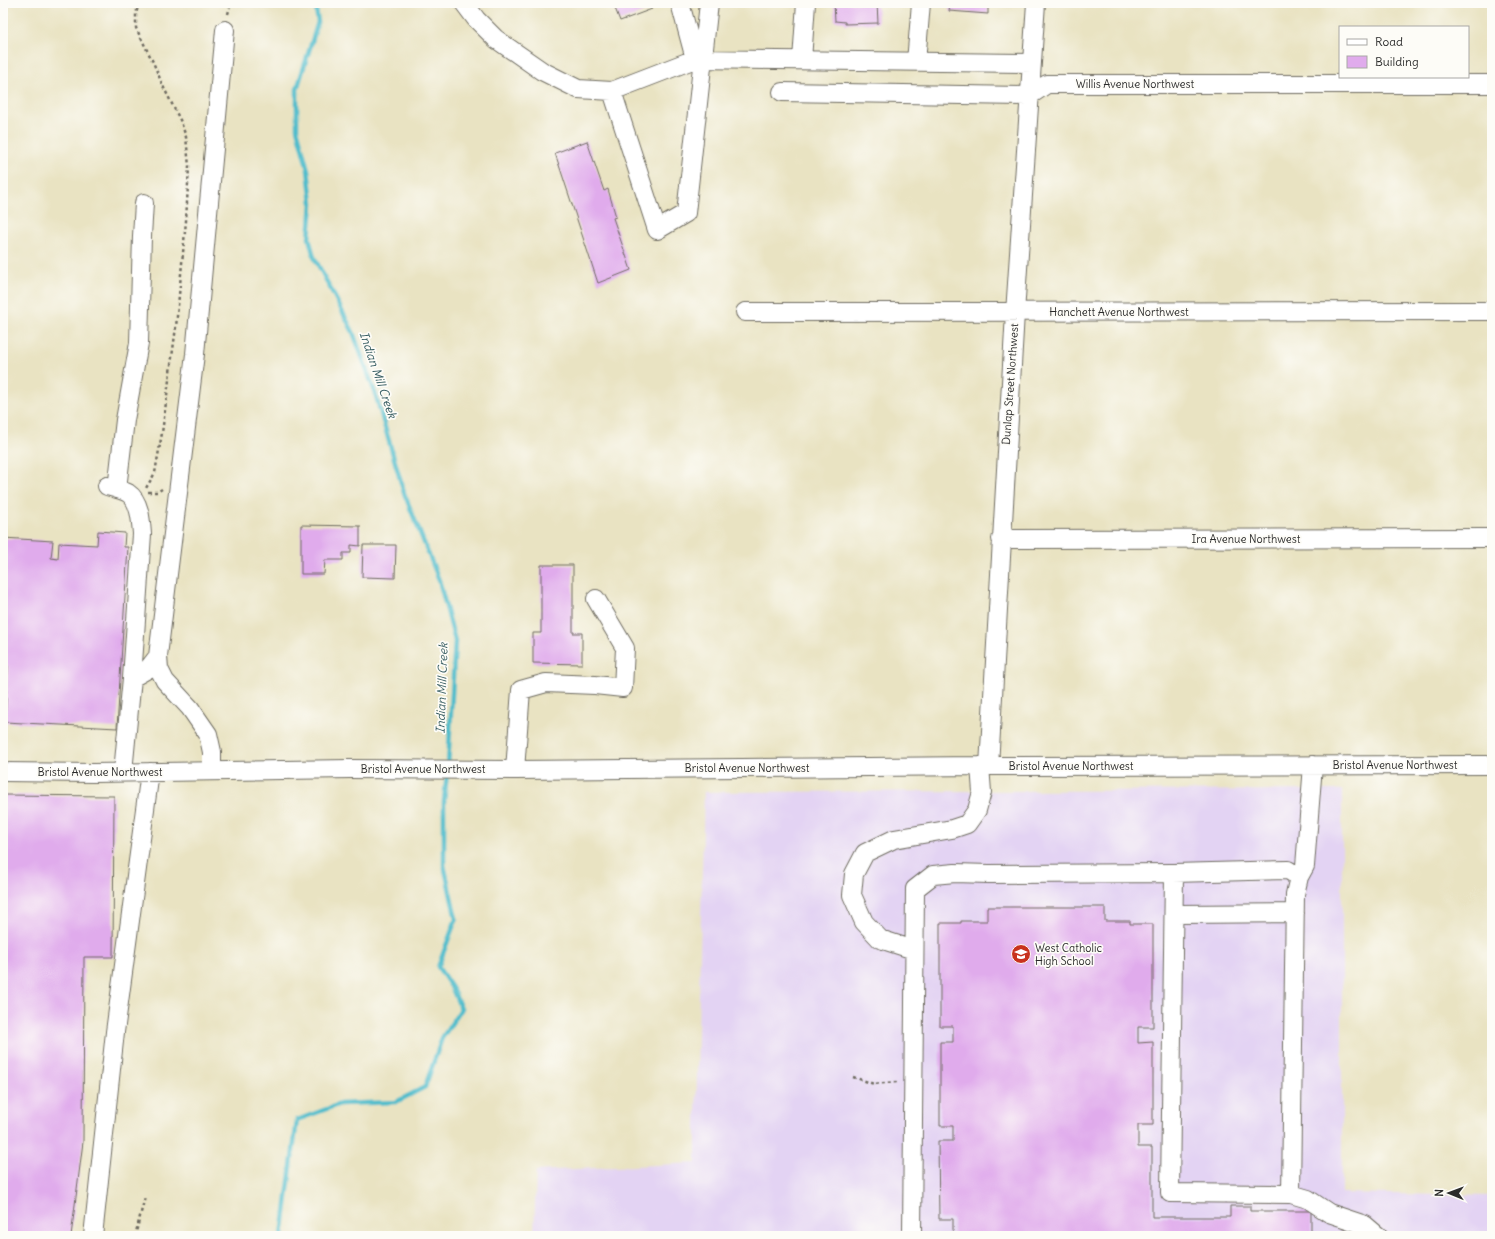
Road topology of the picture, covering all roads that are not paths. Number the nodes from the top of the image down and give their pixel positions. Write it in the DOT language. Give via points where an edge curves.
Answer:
graph roads {
  1 [pos="464,3"];
  2 [pos="680,3"];
  3 [pos="709,3"];
  4 [pos="806,3"];
  5 [pos="921,3"];
  6 [pos="1036,3"];
  7 [pos="224,30"];
  8 [pos="699,59"];
  9 [pos="802,60"];
  10 [pos="916,62"];
  11 [pos="1032,63"];
  12 [pos="1492,84"];
  13 [pos="612,91"];
  14 [pos="782,92"];
  15 [pos="1029,96"];
  16 [pos="144,203"];
  17 [pos="1492,311"];
  18 [pos="745,312"];
  19 [pos="1015,312"];
  20 [pos="1492,538"];
  21 [pos="1001,540"];
  22 [pos="596,599"];
  23 [pos="158,656"];
  24 [pos="132,678"];
  25 [pos="1313,765"];
  26 [pos="1492,765"];
  27 [pos="985,766"];
  28 [pos="514,770"];
  29 [pos="3,772"];
  30 [pos="123,772"];
  31 [pos="150,772"];
  32 [pos="212,772"];
  33 [pos="1174,873"];
  34 [pos="1299,877"];
  35 [pos="1295,913"];
  36 [pos="1174,914"];
  37 [pos="914,950"];
  38 [pos="1291,1194"];
  39 [pos="93,1236"];
  40 [pos="912,1236"];
  41 [pos="1378,1236"];
  1 -- 13 [label="street" via="496,39 542,71 578,89"];
  2 -- 8 [label="street"];
  3 -- 8 [label="street"];
  4 -- 9 [label="street"];
  5 -- 10 [label="street"];
  6 -- 11 [label="street, Dunlap Street Northwest"];
  7 -- 23 [label="street" via="195,354"];
  8 -- 9 [label="street"];
  8 -- 13 [label="street"];
  8 -- 13 [label="street" via="686,213 657,230"];
  9 -- 10 [label="street"];
  10 -- 11 [label="street"];
  11 -- 15 [label="street, Dunlap Street Northwest"];
  12 -- 15 [label="street, Willis Avenue Northwest" via="1048,84"];
  14 -- 15 [label="street"];
  15 -- 19 [label="street, Dunlap Street Northwest"];
  16 -- 24 [label="street" via="139,343 112,488 129,494 136,504 141,521"];
  17 -- 19 [label="street, Hanchett Avenue Northwest"];
  18 -- 19 [label="street, Hanchett Avenue Northwest"];
  19 -- 21 [label="street, Dunlap Street Northwest"];
  20 -- 21 [label="street, Ira Avenue Northwest"];
  21 -- 27 [label="street, Dunlap Street Northwest"];
  22 -- 28 [label="street" via="625,648 623,688 546,683 521,690"];
  23 -- 24 [label="street" via="148,669"];
  23 -- 32 [label="street" via="159,669 165,681 190,708 208,734 212,752"];
  24 -- 30 [label="street"];
  25 -- 26 [label="street, Bristol Avenue Northwest"];
  25 -- 27 [label="street, Bristol Avenue Northwest"];
  25 -- 34 [label="street" via="1305,866"];
  27 -- 28 [label="street, Bristol Avenue Northwest"];
  27 -- 37 [label="street, Dunlap Street Northwest" via="977,810 967,824 894,839 865,853 854,874 852,895 864,922 880,940"];
  28 -- 32 [label="street, Bristol Avenue Northwest"];
  29 -- 30 [label="street, Bristol Avenue Northwest"];
  30 -- 31 [label="street, Bristol Avenue Northwest"];
  31 -- 32 [label="street, Bristol Avenue Northwest"];
  31 -- 39 [label="street" via="115,1032"];
  33 -- 34 [label="street" via="1288,870"];
  33 -- 36 [label="street"];
  33 -- 37 [label="street" via="933,875 915,889"];
  34 -- 35 [label="street" via="1295,894"];
  35 -- 36 [label="street"];
  35 -- 38 [label="street"];
  36 -- 38 [label="street" via="1170,1192"];
  37 -- 40 [label="street"];
  38 -- 41 [label="street" via="1308,1199 1329,1213 1365,1225"];
}
